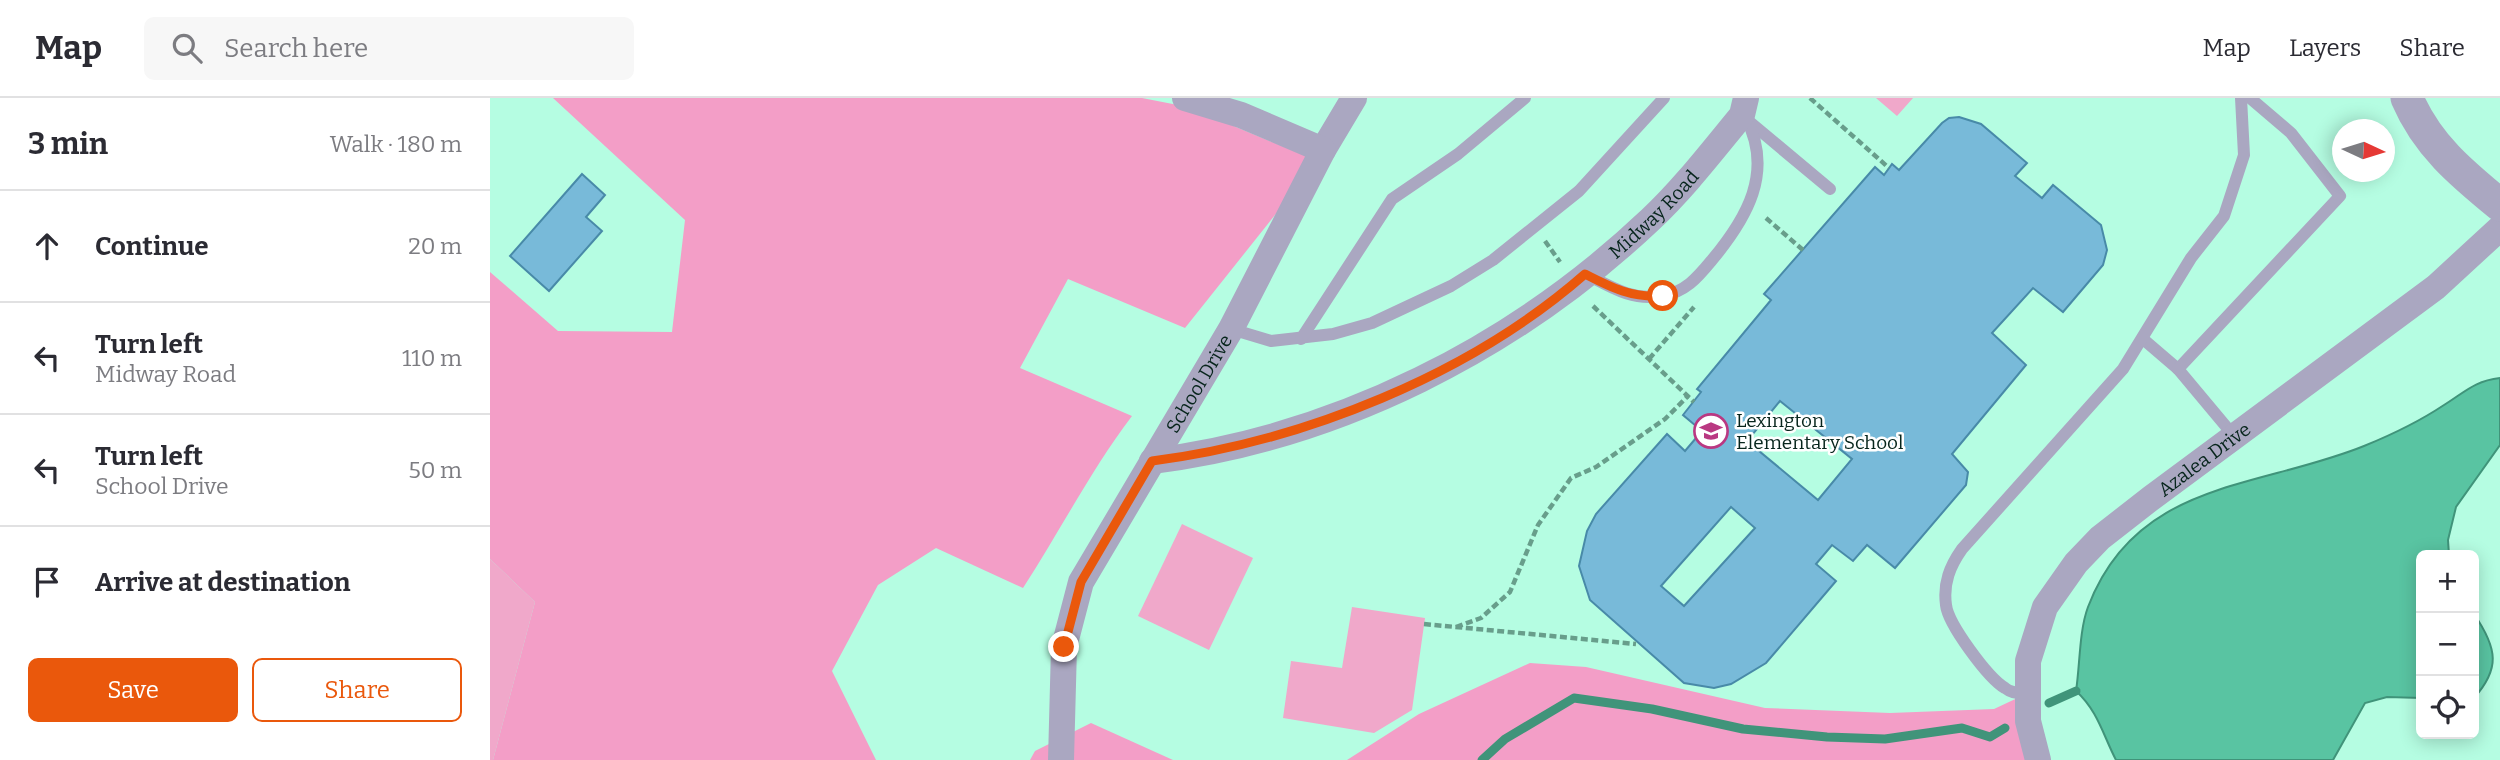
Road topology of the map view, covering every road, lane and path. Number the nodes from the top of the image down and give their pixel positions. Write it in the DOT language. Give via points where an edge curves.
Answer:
graph roads {
  1 [pos="1185,98"];
  2 [pos="1354,98"];
  3 [pos="1525,98"];
  4 [pos="1664,98"];
  5 [pos="1810,98"];
  6 [pos="2241,98"];
  7 [pos="2250,98"];
  8 [pos="2407,98"];
  9 [pos="1745,111"];
  10 [pos="1323,150"];
  11 [pos="1889,169"];
  12 [pos="1830,189"];
  13 [pos="2500,205"];
  14 [pos="1766,218"];
  15 [pos="2500,228"];
  16 [pos="1803,250"];
  17 [pos="1585,274"];
  18 [pos="1593,306"];
  19 [pos="1231,329"];
  20 [pos="1301,339"];
  21 [pos="2143,340"];
  22 [pos="2178,369"];
  23 [pos="1688,396"];
  24 [pos="1694,402"];
  25 [pos="2234,436"];
  26 [pos="1152,461"];
  27 [pos="1424,624"];
  28 [pos="1456,627"];
  29 [pos="1636,644"];
  30 [pos="2026,694"];
  31 [pos="1061,760"];
  32 [pos="2038,760"];
  1 -- 10 [label="street" via="1241,115"];
  2 -- 10 [label="street"];
  3 -- 20 [label="lane" via="1458,154 1392,199"];
  4 -- 20 [label="lane" via="1579,191 1493,260 1401,311 1333,334"];
  5 -- 11 [label="path"];
  6 -- 21 [label="lane" via="2244,155 2229,205"];
  7 -- 22 [label="lane" via="2291,133 2340,196"];
  8 -- 13 [label="street" via="2446,161"];
  9 -- 12 [label="lane"];
  9 -- 17 [label="street, Midway Road" via="1651,219"];
  9 -- 17 [label="lane" via="1758,150 1747,212 1693,283 1679,292 1644,298 1623,294"];
  10 -- 19 [label="street, School Drive"];
  14 -- 16 [label="path"];
  15 -- 25 [label="street, Azalea Drive" via="2436,287"];
  17 -- 26 [label="street, Midway Road" via="1498,338 1422,379 1333,417 1250,445"];
  18 -- 23 [label="path"];
  19 -- 20 [label="lane" via="1258,339"];
  19 -- 26 [label="street, School Drive"];
  21 -- 22 [label="lane"];
  21 -- 30 [label="lane" via="2123,369 1962,549 1949,573 1945,595 1949,619 1998,683"];
  22 -- 25 [label="lane"];
  23 -- 24 [label="path"];
  23 -- 28 [label="path" via="1665,419 1596,467 1571,478 1538,525 1510,592 1481,618"];
  25 -- 30 [label="street, Azalea Drive" via="2100,538 2076,563 2045,607 2035,632"];
  26 -- 31 [label="street, School Drive" via="1094,556 1072,611 1064,647"];
  27 -- 28 [label="path"];
  28 -- 29 [label="path"];
  30 -- 32 [label="street, Azalea Drive"];
}
